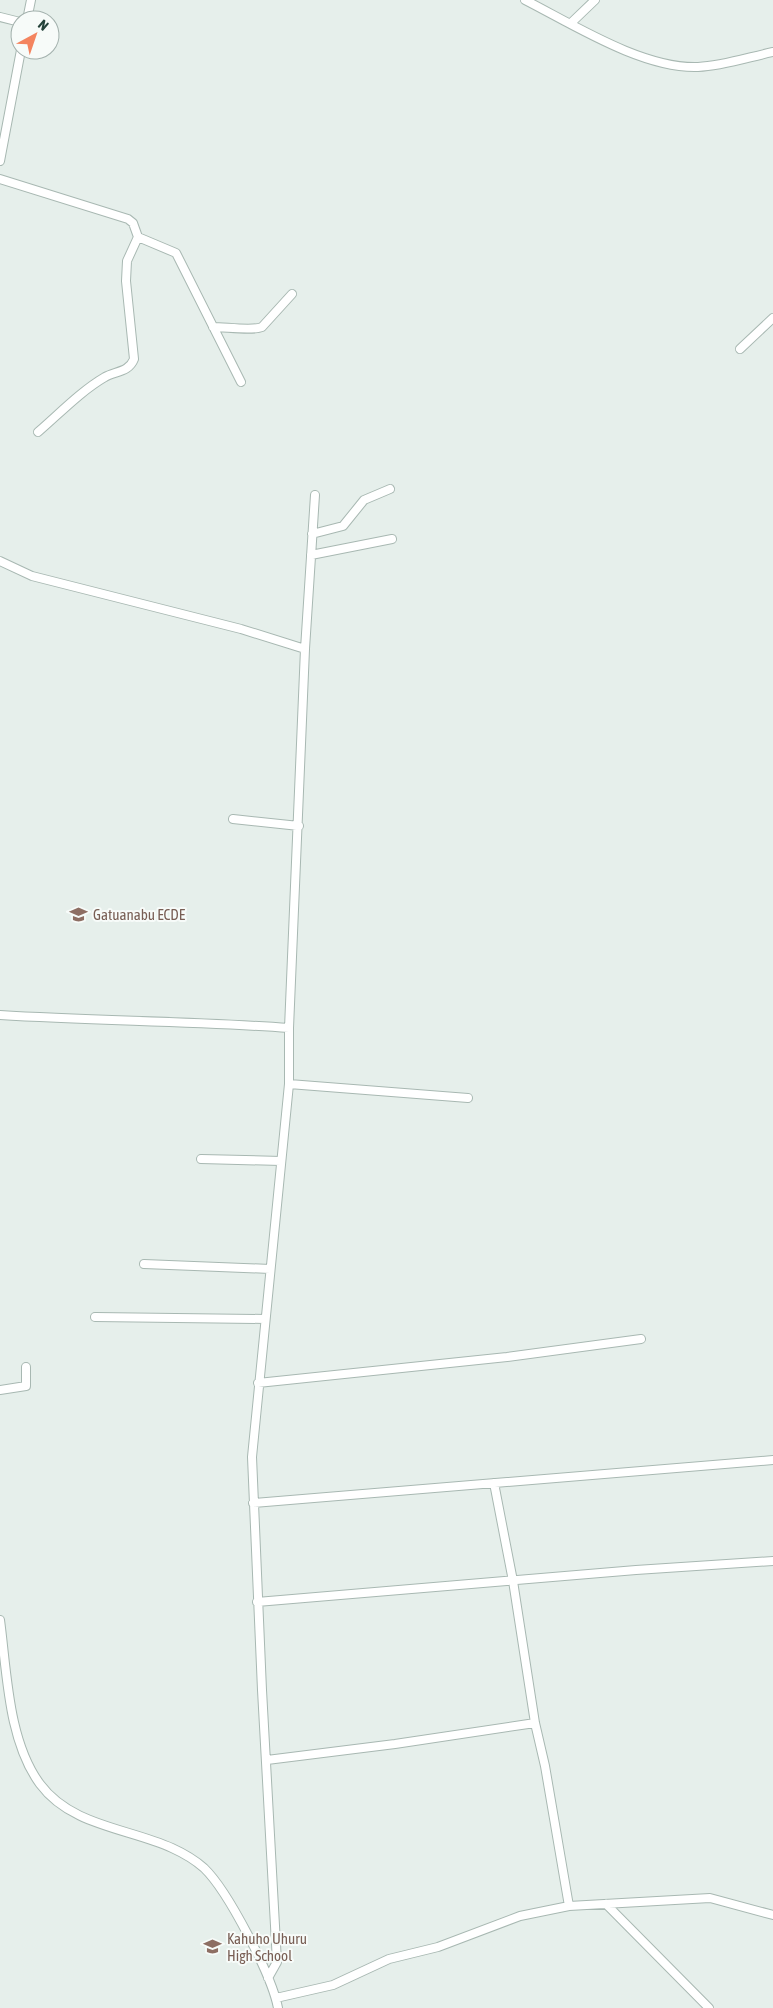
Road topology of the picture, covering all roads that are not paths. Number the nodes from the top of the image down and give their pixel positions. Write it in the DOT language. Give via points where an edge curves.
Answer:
graph roads {
  1 [pos="525,0"];
  2 [pos="596,0"];
  3 [pos="571,23"];
  4 [pos="773,52"];
  5 [pos="19,60"];
  6 [pos="0,161"];
  7 [pos="0,179"];
  8 [pos="138,237"];
  9 [pos="292,294"];
  10 [pos="773,318"];
  11 [pos="213,327"];
  12 [pos="740,349"];
  13 [pos="241,382"];
  14 [pos="38,432"];
  15 [pos="390,488"];
  16 [pos="315,496"];
  17 [pos="312,534"];
  18 [pos="392,539"];
  19 [pos="311,555"];
  20 [pos="0,560"];
  21 [pos="305,648"];
  22 [pos="233,819"];
  23 [pos="299,826"];
  24 [pos="0,1015"];
  25 [pos="290,1028"];
  26 [pos="289,1084"];
  27 [pos="468,1098"];
  28 [pos="201,1159"];
  29 [pos="281,1161"];
  30 [pos="144,1264"];
  31 [pos="270,1269"];
  32 [pos="95,1317"];
  33 [pos="264,1319"];
  34 [pos="641,1339"];
  35 [pos="26,1367"];
  36 [pos="258,1383"];
  37 [pos="0,1390"];
  38 [pos="773,1460"];
  39 [pos="494,1483"];
  40 [pos="253,1502"];
  41 [pos="773,1561"];
  42 [pos="513,1580"];
  43 [pos="258,1602"];
  44 [pos="0,1620"];
  45 [pos="535,1723"];
  46 [pos="267,1760"];
  47 [pos="606,1904"];
  48 [pos="569,1906"];
  49 [pos="773,1915"];
  50 [pos="268,1978"];
  51 [pos="276,1998"];
  52 [pos="278,2008"];
  53 [pos="709,2008"];
  1 -- 3 [label="street"];
  2 -- 3 [label="street"];
  3 -- 4 [label="street" via="621,49 672,66 699,67"];
  5 -- 6 [label="street"];
  7 -- 8 [label="street" via="128,219 134,223"];
  8 -- 11 [label="street" via="176,253"];
  8 -- 14 [label="street" via="127,261 133,363 90,387"];
  9 -- 11 [label="street" via="256,330"];
  10 -- 12 [label="street"];
  11 -- 13 [label="street"];
  15 -- 17 [label="street" via="364,500 343,526"];
  16 -- 17 [label="street"];
  17 -- 19 [label="street"];
  18 -- 19 [label="street"];
  19 -- 21 [label="street"];
  20 -- 21 [label="street" via="32,576"];
  21 -- 23 [label="street"];
  22 -- 23 [label="street"];
  23 -- 25 [label="street"];
  24 -- 25 [label="street"];
  25 -- 26 [label="street"];
  26 -- 27 [label="street"];
  26 -- 29 [label="street"];
  28 -- 29 [label="street"];
  29 -- 31 [label="street"];
  30 -- 31 [label="street"];
  31 -- 33 [label="street"];
  32 -- 33 [label="street"];
  33 -- 36 [label="street"];
  34 -- 36 [label="street" via="507,1357"];
  35 -- 37 [label="street" via="26,1386"];
  36 -- 40 [label="street" via="252,1457"];
  38 -- 39 [label="street"];
  39 -- 40 [label="street"];
  39 -- 42 [label="street"];
  40 -- 43 [label="street"];
  41 -- 42 [label="street"];
  42 -- 43 [label="street"];
  42 -- 45 [label="street"];
  43 -- 46 [label="street"];
  44 -- 50 [label="street" via="11,1706 20,1744 41,1785 59,1802 86,1819 171,1848 199,1864 214,1880 238,1918"];
  45 -- 46 [label="street"];
  45 -- 48 [label="street"];
  46 -- 50 [label="street" via="277,1962"];
  47 -- 48 [label="street"];
  47 -- 49 [label="street" via="710,1898"];
  47 -- 53 [label="street"];
  48 -- 51 [label="street" via="528,1913 438,1946 389,1959 333,1985"];
  50 -- 51 [label="street"];
  51 -- 52 [label="street"];
}
